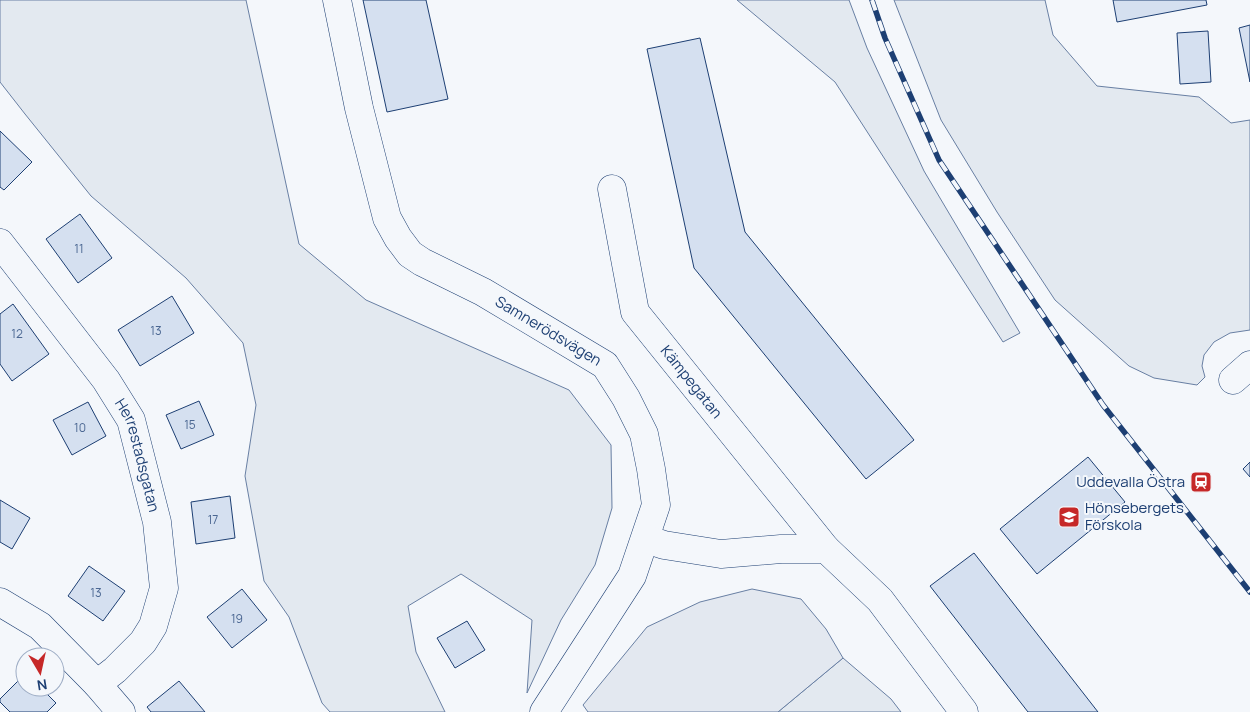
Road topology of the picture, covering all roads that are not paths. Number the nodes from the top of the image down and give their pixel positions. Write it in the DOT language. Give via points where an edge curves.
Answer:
graph roads {
  1 [pos="336,0"];
  2 [pos="612,188"];
  3 [pos="0,243"];
  4 [pos="646,539"];
  5 [pos="826,549"];
  6 [pos="0,602"];
  7 [pos="97,684"];
  8 [pos="121,712"];
  9 [pos="544,712"];
  10 [pos="964,712"];
  1 -- 4 [label="street, Samnerödsvägen" via="387,218 398,238 410,254 422,262 483,292 605,365 644,434 656,505"];
  2 -- 5 [label="street, Kämpegatan" via="635,312"];
  3 -- 7 [label="street, Herrestadsgatan" via="106,380 131,420 158,522 164,588 153,626 115,670"];
  4 -- 5 [label="street" via="721,554"];
  4 -- 9 [label="street, Samnerödsvägen" via="632,576"];
  5 -- 10 [label="street, Kämpegatan" via="880,600"];
  6 -- 7 [label="street" via="40,626"];
  7 -- 8 [label="street"];
}
